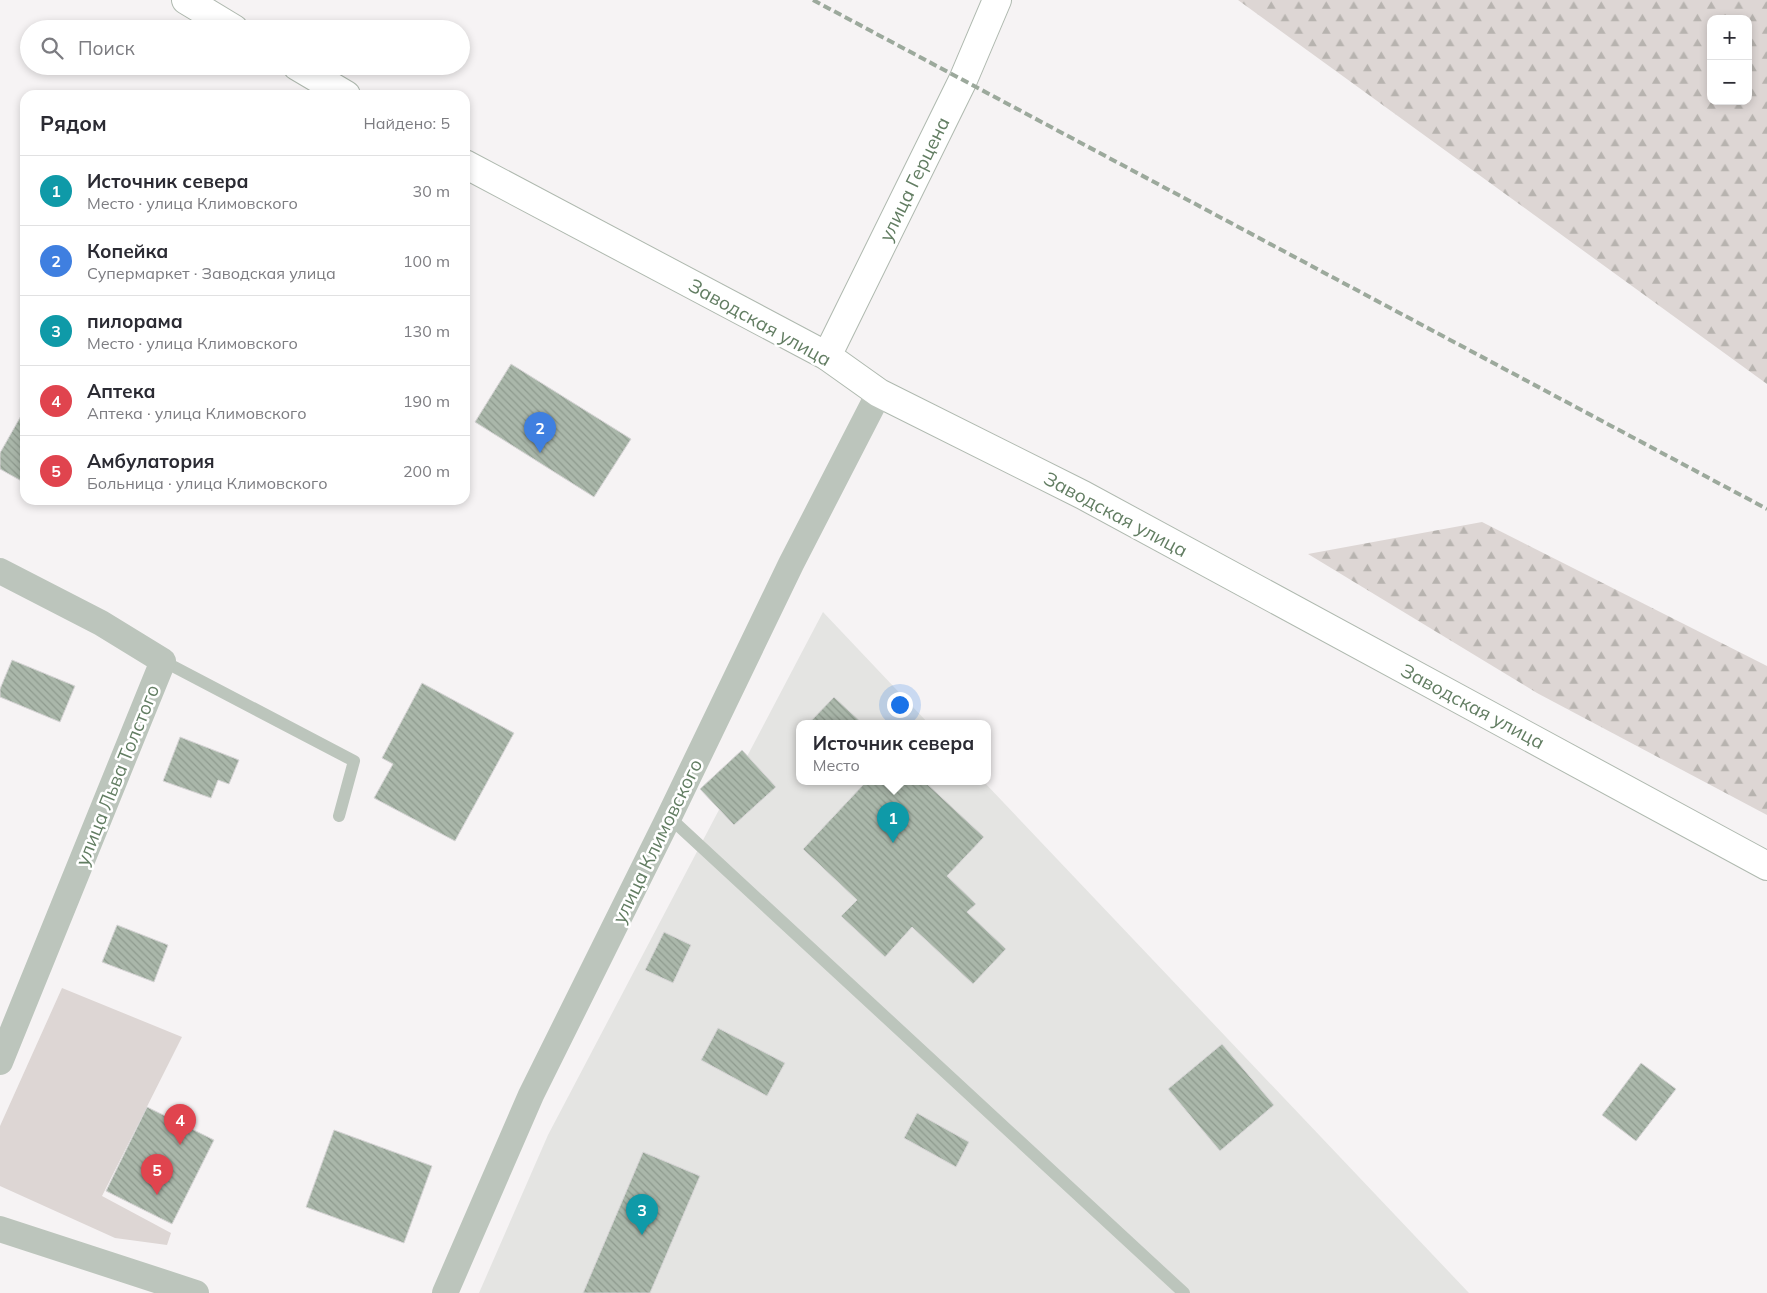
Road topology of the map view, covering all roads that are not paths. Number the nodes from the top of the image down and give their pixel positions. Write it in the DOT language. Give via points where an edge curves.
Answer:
graph roads {
  1 [pos="186,0"];
  2 [pos="997,0"];
  3 [pos="219,20"];
  4 [pos="313,75"];
  5 [pos="338,90"];
  6 [pos="470,167"];
  7 [pos="827,356"];
  8 [pos="879,393"];
  9 [pos="0,571"];
  10 [pos="163,660"];
  11 [pos="339,816"];
  12 [pos="669,817"];
  13 [pos="1767,866"];
  14 [pos="0,1062"];
  15 [pos="0,1229"];
  16 [pos="196,1293"];
  17 [pos="445,1293"];
  18 [pos="1184,1293"];
  1 -- 3 [label="main road"];
  2 -- 7 [label="main road, улица Герцена" via="963,80"];
  4 -- 5 [label="main road"];
  6 -- 7 [label="main road, Заводская улица"];
  7 -- 8 [label="main road, Заводская улица"];
  8 -- 12 [label="street, улица Климовского" via="790,564"];
  8 -- 13 [label="main road, Заводская улица" via="1083,495"];
  9 -- 10 [label="street, улица Льва Толстого" via="101,623"];
  10 -- 11 [label="lane" via="354,761"];
  10 -- 14 [label="street, улица Льва Толстого"];
  12 -- 17 [label="street, улица Климовского" via="531,1095"];
  12 -- 18 [label="lane"];
  15 -- 16 [label="street"];
}
